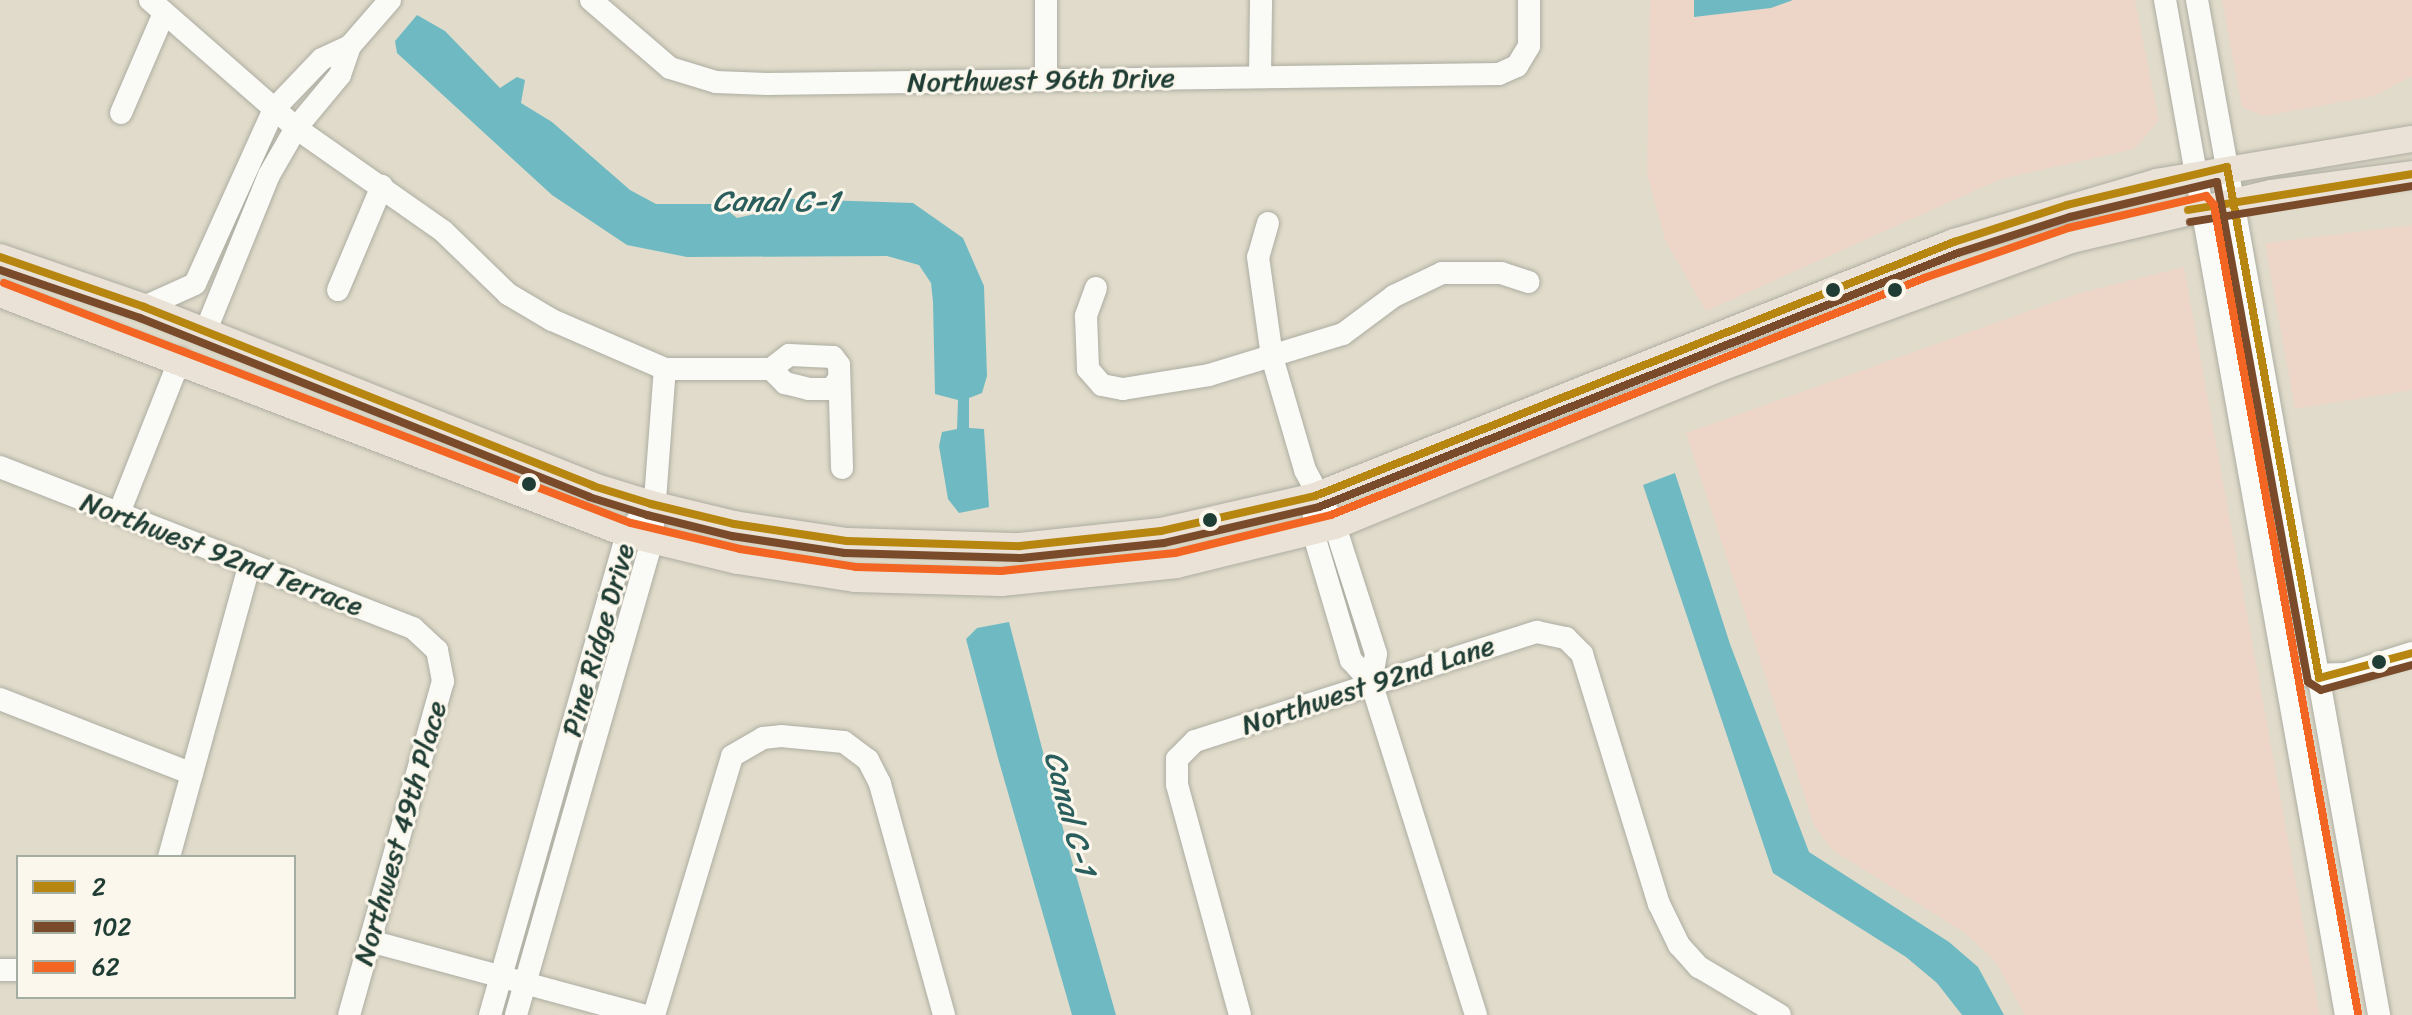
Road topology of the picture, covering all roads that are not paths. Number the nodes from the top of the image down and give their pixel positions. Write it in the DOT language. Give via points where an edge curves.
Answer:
graph roads {
  1 [pos="390,0"];
  2 [pos="591,0"];
  3 [pos="1046,0"];
  4 [pos="1261,0"];
  5 [pos="1529,0"];
  6 [pos="2165,0"];
  7 [pos="2197,0"];
  8 [pos="157,7"];
  9 [pos="350,46"];
  10 [pos="1260,76"];
  11 [pos="1046,80"];
  12 [pos="274,109"];
  13 [pos="121,113"];
  14 [pos="296,128"];
  15 [pos="2412,139"];
  16 [pos="2227,167"];
  17 [pos="2196,174"];
  18 [pos="2412,174"];
  19 [pos="382,186"];
  20 [pos="2234,201"];
  21 [pos="2202,207"];
  22 [pos="1268,223"];
  23 [pos="0,257"];
  24 [pos="1529,282"];
  25 [pos="1096,288"];
  26 [pos="338,290"];
  27 [pos="0,294"];
  28 [pos="144,307"];
  29 [pos="1750,323"];
  30 [pos="206,330"];
  31 [pos="113,333"];
  32 [pos="1272,357"];
  33 [pos="180,359"];
  34 [pos="290,365"];
  35 [pos="1720,368"];
  36 [pos="665,369"];
  37 [pos="771,369"];
  38 [pos="839,379"];
  39 [pos="0,467"];
  40 [pos="842,468"];
  41 [pos="1315,496"];
  42 [pos="651,504"];
  43 [pos="119,513"];
  44 [pos="1324,529"];
  45 [pos="639,537"];
  46 [pos="249,567"];
  47 [pos="1361,608"];
  48 [pos="1338,617"];
  49 [pos="437,650"];
  50 [pos="2412,653"];
  51 [pos="2285,672"];
  52 [pos="2319,678"];
  53 [pos="1371,682"];
  54 [pos="2289,696"];
  55 [pos="0,699"];
  56 [pos="192,774"];
  57 [pos="170,855"];
  58 [pos="370,941"];
  59 [pos="500,978"];
  60 [pos="524,984"];
  61 [pos="349,1015"];
  62 [pos="490,1015"];
  63 [pos="516,1015"];
  64 [pos="642,1015"];
  65 [pos="654,1015"];
  66 [pos="944,1015"];
  67 [pos="1240,1015"];
  68 [pos="1476,1015"];
  69 [pos="1780,1015"];
  70 [pos="2346,1015"];
  71 [pos="2379,1015"];
  1 -- 9 [label="street"];
  2 -- 11 [label="street, Northwest 96th Drive" via="670,68 716,82"];
  3 -- 11 [label="street"];
  4 -- 10 [label="street"];
  5 -- 10 [label="street, Northwest 96th Drive" via="1529,46 1517,66 1499,74"];
  6 -- 17 [label="street"];
  7 -- 16 [label="street"];
  8 -- 12 [label="street"];
  8 -- 13 [label="street"];
  9 -- 12 [label="street" via="322,59"];
  9 -- 14 [label="street" via="340,75"];
  10 -- 11 [label="street, Northwest 96th Drive"];
  12 -- 14 [label="street"];
  12 -- 28 [label="street" via="195,284"];
  14 -- 19 [label="street"];
  14 -- 30 [label="street" via="269,175"];
  15 -- 16 [label="main road"];
  16 -- 17 [label="main road"];
  16 -- 20 [label="street"];
  17 -- 21 [label="street"];
  17 -- 29 [label="main road" via="2067,205 1954,242"];
  18 -- 20 [label="main road"];
  19 -- 26 [label="street"];
  19 -- 36 [label="street" via="443,231 508,294 552,320"];
  20 -- 21 [label="main road"];
  20 -- 52 [label="street"];
  21 -- 35 [label="main road" via="2071,240"];
  21 -- 51 [label="street"];
  22 -- 32 [label="street" via="1258,257"];
  23 -- 28 [label="main road"];
  24 -- 32 [label="street" via="1501,273 1442,273 1394,296 1343,334"];
  25 -- 32 [label="street" via="1086,316 1088,369 1102,385 1157,385"];
  27 -- 31 [label="main road"];
  28 -- 30 [label="main road"];
  29 -- 35 [label="main road" via="1749,335"];
  29 -- 41 [label="main road"];
  30 -- 31 [label="main road" via="174,337 136,330"];
  30 -- 34 [label="main road"];
  31 -- 33 [label="main road"];
  32 -- 41 [label="street"];
  33 -- 34 [label="main road" via="215,349 268,368"];
  33 -- 43 [label="street"];
  33 -- 45 [label="main road"];
  34 -- 42 [label="main road" via="593,486"];
  35 -- 44 [label="main road"];
  36 -- 37 [label="street"];
  36 -- 42 [label="street" via="661,461"];
  37 -- 38 [label="street" via="785,383 809,389 831,389"];
  37 -- 38 [label="street" via="789,355 833,357"];
  38 -- 40 [label="street"];
  39 -- 43 [label="street, Northwest 92nd Terrace"];
  41 -- 42 [label="main road" via="1161,531 1005,546 847,541 734,524"];
  41 -- 44 [label="street"];
  42 -- 45 [label="street, Pine Ridge Drive"];
  43 -- 46 [label="street, Northwest 92nd Terrace"];
  44 -- 45 [label="main road" via="1177,565 1001,583 855,579 738,561"];
  44 -- 47 [label="street"];
  44 -- 48 [label="street"];
  45 -- 59 [label="street, Pine Ridge Drive"];
  45 -- 60 [label="street, Pine Ridge Drive"];
  46 -- 49 [label="street, Northwest 92nd Terrace" via="413,628"];
  46 -- 56 [label="street"];
  47 -- 48 [label="street"];
  47 -- 53 [label="street" via="1376,654"];
  48 -- 53 [label="street" via="1351,660"];
  49 -- 58 [label="street, Northwest 49th Place" via="443,681"];
  50 -- 52 [label="street"];
  51 -- 52 [label="street"];
  51 -- 54 [label="street"];
  52 -- 54 [label="street"];
  52 -- 71 [label="street"];
  53 -- 67 [label="street, Northwest 92nd Lane" via="1195,741 1177,759 1177,784"];
  53 -- 68 [label="street"];
  53 -- 69 [label="street, Northwest 92nd Lane" via="1537,632 1566,638 1582,654 1659,904 1679,945 1699,967"];
  54 -- 70 [label="street"];
  55 -- 56 [label="street"];
  56 -- 57 [label="street"];
  58 -- 59 [label="street"];
  58 -- 61 [label="street, Northwest 49th Place"];
  59 -- 60 [label="street"];
  59 -- 62 [label="street, Pine Ridge Drive"];
  60 -- 63 [label="street, Pine Ridge Drive"];
  60 -- 64 [label="street"];
  65 -- 66 [label="street" via="732,756 781,736 844,742 868,760 880,784"];
}
